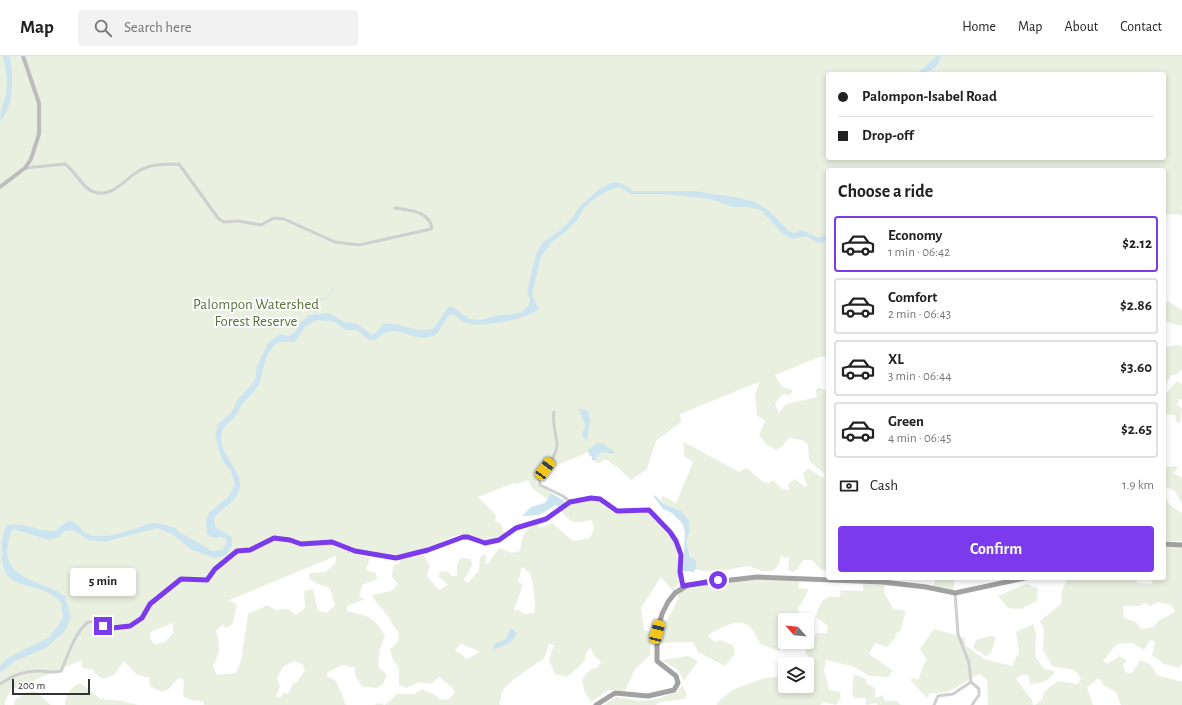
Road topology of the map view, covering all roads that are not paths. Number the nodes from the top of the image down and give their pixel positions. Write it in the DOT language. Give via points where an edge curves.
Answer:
graph roads {
  1 [pos="23,56"];
  2 [pos="25,168"];
  3 [pos="0,187"];
  4 [pos="395,208"];
  5 [pos="554,412"];
  6 [pos="570,502"];
  7 [pos="1166,544"];
  8 [pos="1182,544"];
  9 [pos="826,579"];
  10 [pos="881,580"];
  11 [pos="1016,580"];
  12 [pos="683,586"];
  13 [pos="955,594"];
  14 [pos="971,682"];
  15 [pos="0,684"];
  16 [pos="596,705"];
  17 [pos="934,705"];
  18 [pos="972,705"];
  1 -- 2 [label="main road" via="39,103 40,120 36,147"];
  2 -- 3 [label="main road"];
  2 -- 4 [label="street" via="65,164 87,188 101,193 115,189 148,167 179,164 218,218 224,222 261,225 274,218 284,219 335,242 359,245 432,227 430,219 424,214"];
  5 -- 6 [label="street" via="556,451 539,482"];
  6 -- 12 [label="street" via="591,498 600,499 617,511 649,510 676,541 681,555 680,572"];
  6 -- 15 [label="street" via="546,519 516,528 499,540 485,543 463,537 396,558 355,551 332,542 301,544 274,538 250,550 237,551 215,569 207,580 181,579 150,604 142,618 130,626 112,628 88,622 77,634 62,672 53,674 31,671 17,674"];
  7 -- 8 [label="highway"];
  9 -- 12 [label="highway" via="747,577"];
  10 -- 13 [label="highway"];
  11 -- 13 [label="highway"];
  12 -- 16 [label="highway" via="668,602 657,632 657,661 676,676 677,686 669,692 648,696 615,693"];
  13 -- 14 [label="street" via="958,634 969,663"];
  14 -- 17 [label="street" via="953,694 938,696"];
  14 -- 18 [label="street" via="979,689 979,695"];
}
